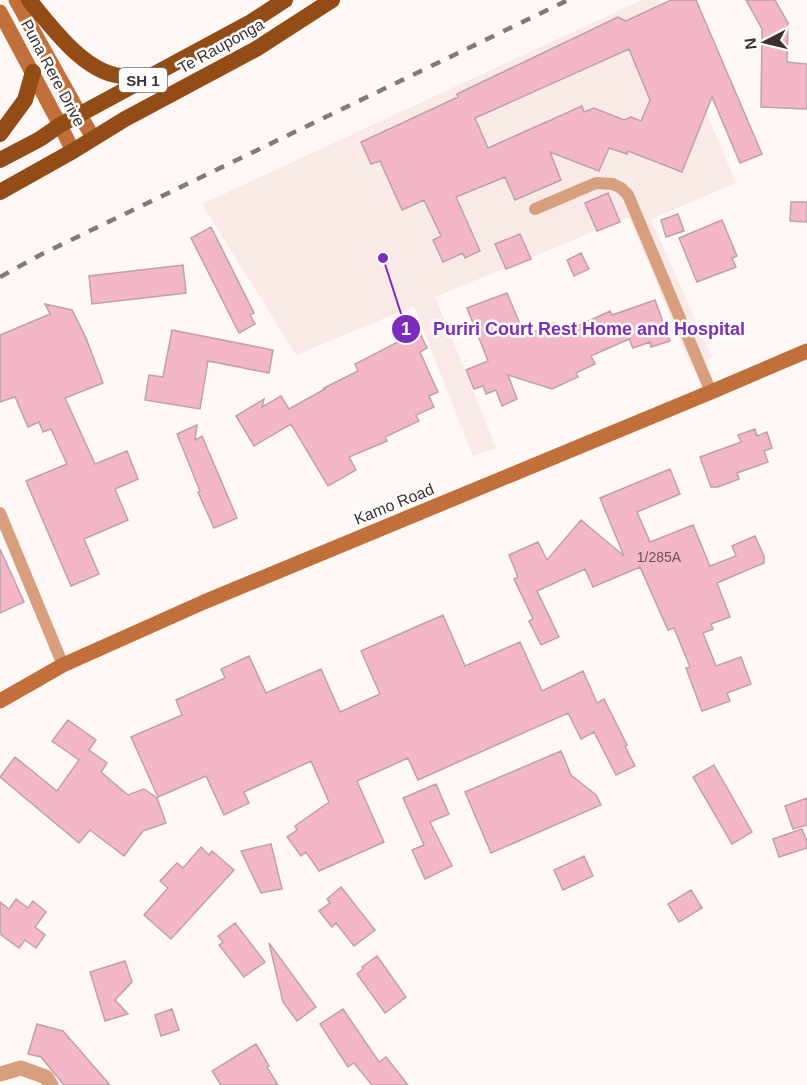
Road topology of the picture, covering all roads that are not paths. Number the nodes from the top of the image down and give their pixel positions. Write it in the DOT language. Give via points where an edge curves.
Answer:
graph roads {
  1 [pos="16,0"];
  2 [pos="29,0"];
  3 [pos="285,0"];
  4 [pos="332,0"];
  5 [pos="0,12"];
  6 [pos="33,72"];
  7 [pos="148,78"];
  8 [pos="81,114"];
  9 [pos="60,125"];
  10 [pos="0,134"];
  11 [pos="93,138"];
  12 [pos="73,151"];
  13 [pos="0,160"];
  14 [pos="0,192"];
  15 [pos="535,209"];
  16 [pos="807,351"];
  17 [pos="711,392"];
  18 [pos="0,513"];
  19 [pos="63,665"];
  20 [pos="0,701"];
  21 [pos="0,1074"];
  22 [pos="51,1085"];
  1 -- 8 [label="main road, Puna Rere Drive"];
  2 -- 7 [label="highway" via="59,38 99,68 114,75"];
  3 -- 7 [label="highway, Te Rauponga / SH 1"];
  4 -- 11 [label="highway, Te Rauponga / SH 1" via="256,49"];
  5 -- 6 [label="main road, Puna Rere Drive"];
  6 -- 9 [label="main road, Puna Rere Drive"];
  6 -- 10 [label="highway" via="24,100"];
  7 -- 8 [label="highway, Te Rauponga / SH 1"];
  8 -- 9 [label="highway, Te Rauponga / SH 1"];
  8 -- 11 [label="main road, Puna Rere Drive"];
  9 -- 12 [label="main road, Puna Rere Drive"];
  9 -- 13 [label="highway, Te Rauponga / SH 1"];
  11 -- 12 [label="highway, Te Rauponga / SH 1"];
  12 -- 14 [label="highway, Te Rauponga / SH 1"];
  15 -- 17 [label="lane" via="596,183 613,184 628,195"];
  16 -- 17 [label="main road, Kamo Road"];
  17 -- 19 [label="main road, Kamo Road"];
  18 -- 19 [label="lane"];
  19 -- 20 [label="main road, Kamo Road"];
  21 -- 22 [label="street" via="21,1068 46,1077"];
}
